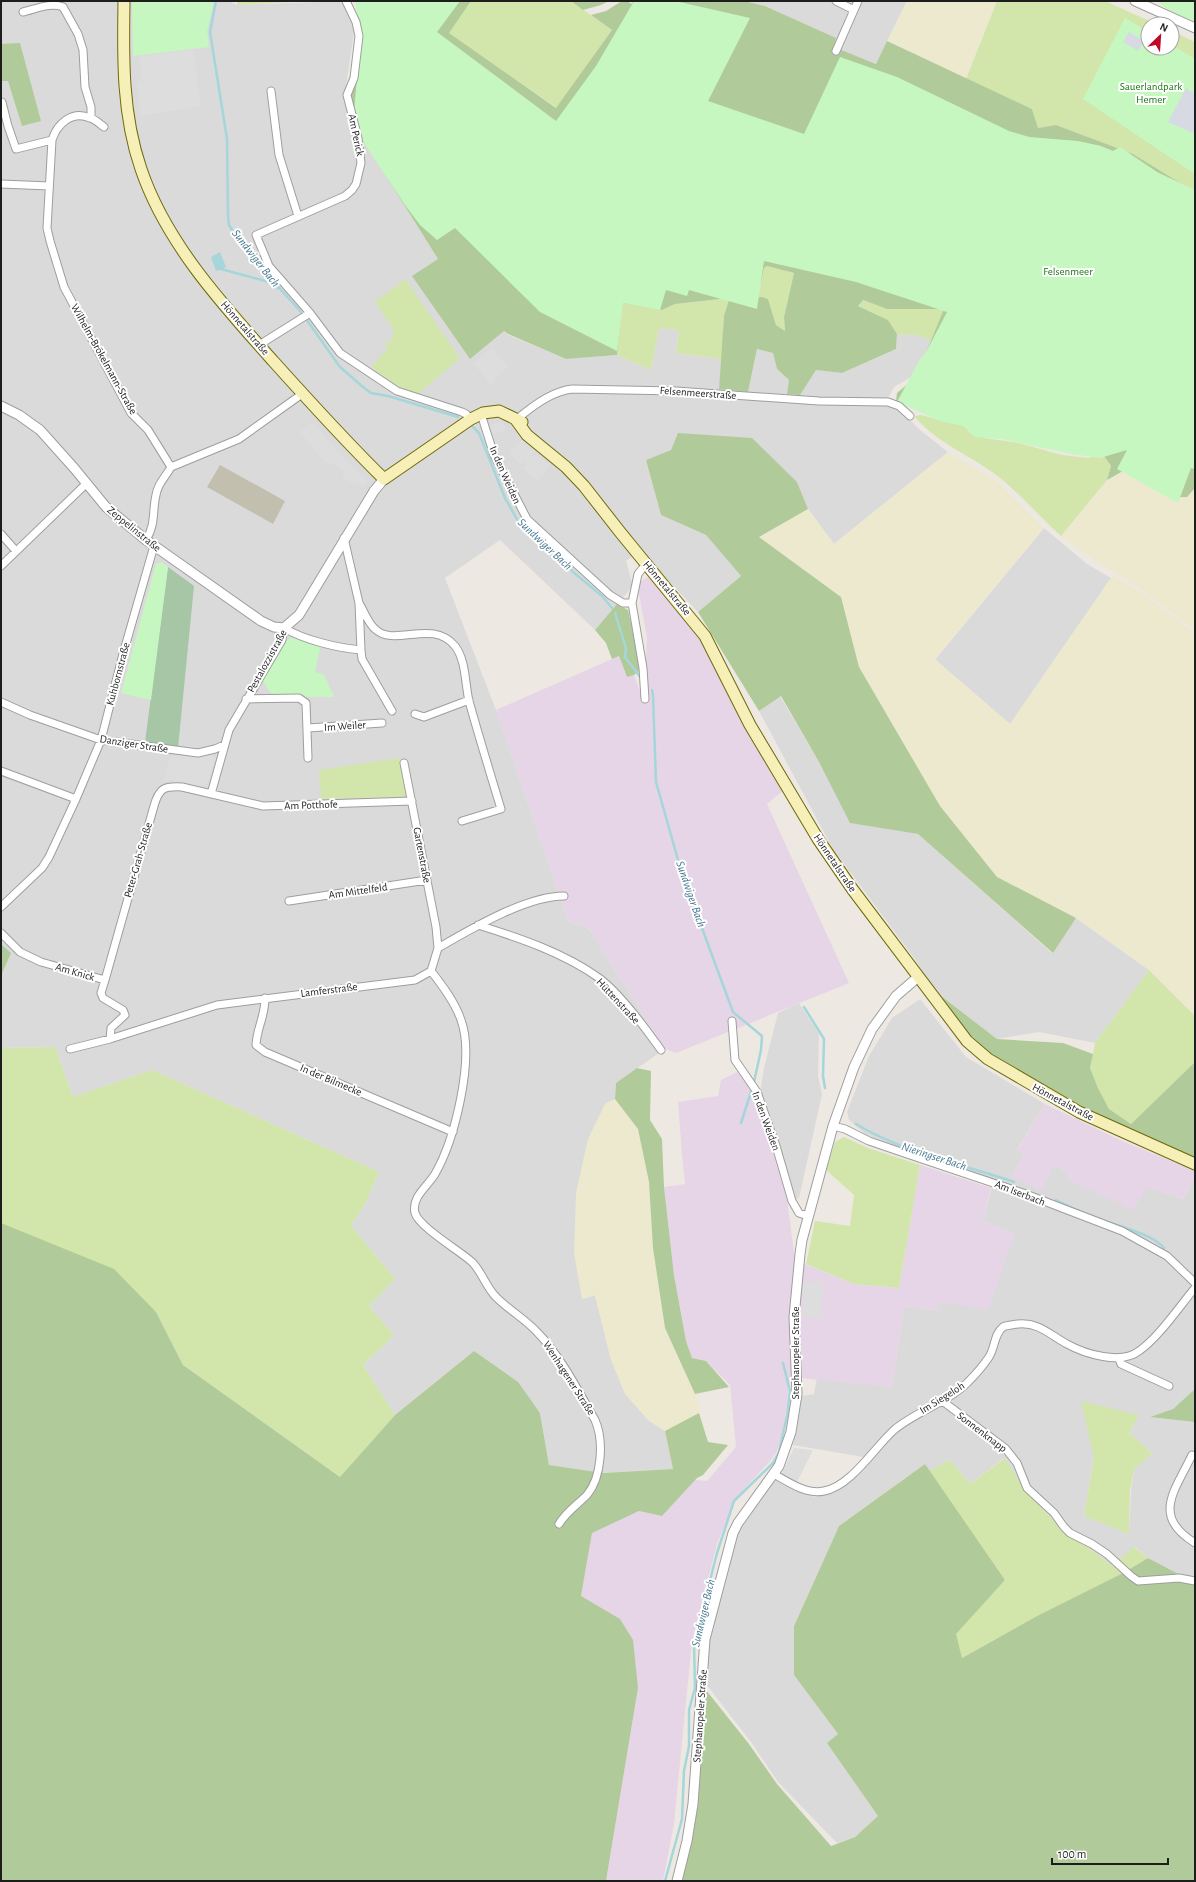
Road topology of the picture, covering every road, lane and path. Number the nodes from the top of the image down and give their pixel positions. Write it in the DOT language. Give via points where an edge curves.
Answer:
graph roads {
  1 [pos="124,1"];
  2 [pos="346,1"];
  3 [pos="836,1"];
  4 [pos="858,1"];
  5 [pos="1134,1"];
  6 [pos="854,10"];
  7 [pos="23,12"];
  8 [pos="1195,28"];
  9 [pos="836,51"];
  10 [pos="271,91"];
  11 [pos="2,102"];
  12 [pos="91,118"];
  13 [pos="104,127"];
  14 [pos="52,140"];
  15 [pos="1,184"];
  16 [pos="50,186"];
  17 [pos="298,216"];
  18 [pos="309,314"];
  19 [pos="259,345"];
  20 [pos="302,394"];
  21 [pos="1,406"];
  22 [pos="476,416"];
  23 [pos="910,416"];
  24 [pos="516,420"];
  25 [pos="171,467"];
  26 [pos="384,479"];
  27 [pos="87,483"];
  28 [pos="1,534"];
  29 [pos="344,538"];
  30 [pos="146,540"];
  31 [pos="154,546"];
  32 [pos="16,551"];
  33 [pos="647,565"];
  34 [pos="1,566"];
  35 [pos="359,603"];
  36 [pos="632,603"];
  37 [pos="284,628"];
  38 [pos="361,650"];
  39 [pos="246,699"];
  40 [pos="644,699"];
  41 [pos="469,700"];
  42 [pos="1,702"];
  43 [pos="392,711"];
  44 [pos="415,714"];
  45 [pos="382,723"];
  46 [pos="308,728"];
  47 [pos="101,740"];
  48 [pos="224,745"];
  49 [pos="308,758"];
  50 [pos="404,763"];
  51 [pos="1,771"];
  52 [pos="211,794"];
  53 [pos="76,799"];
  54 [pos="412,801"];
  55 [pos="462,821"];
  56 [pos="427,880"];
  57 [pos="564,896"];
  58 [pos="289,901"];
  59 [pos="1,907"];
  60 [pos="478,925"];
  61 [pos="1,933"];
  62 [pos="438,948"];
  63 [pos="431,971"];
  64 [pos="918,977"];
  65 [pos="104,980"];
  66 [pos="265,998"];
  67 [pos="732,1021"];
  68 [pos="110,1038"];
  69 [pos="70,1049"];
  70 [pos="661,1050"];
  71 [pos="833,1126"];
  72 [pos="453,1132"];
  73 [pos="1195,1164"];
  74 [pos="808,1216"];
  75 [pos="1195,1283"];
  76 [pos="1195,1288"];
  77 [pos="1119,1359"];
  78 [pos="1169,1386"];
  79 [pos="942,1400"];
  80 [pos="1195,1456"];
  81 [pos="774,1474"];
  82 [pos="559,1524"];
  83 [pos="1195,1544"];
  84 [pos="1195,1581"];
  85 [pos="677,1881"];
  1 -- 19 [label="main road, Hönnetalstraße" via="124,90 141,170 164,217 194,266"];
  2 -- 17 [label="street, Am Perick" via="356,22 359,36 354,78 347,96 361,151 359,174 352,190 345,196"];
  3 -- 6 [label="street"];
  4 -- 6 [label="street"];
  5 -- 8 [label="street"];
  6 -- 9 [label="street"];
  7 -- 12 [label="street" via="49,5 63,7 78,34 83,50 85,87 91,107"];
  10 -- 17 [label="street" via="279,155"];
  11 -- 14 [label="street" via="16,149"];
  12 -- 13 [label="street"];
  12 -- 14 [label="street, Wilhelm-Brökelmann-Straße" via="73,117 60,124 55,129"];
  14 -- 16 [label="street, Wilhelm-Brökelmann-Straße"];
  15 -- 16 [label="street"];
  16 -- 25 [label="street, Wilhelm-Brökelmann-Straße" via="47,228 64,286 131,413 148,430"];
  17 -- 18 [label="street, Am Perick" via="256,235 269,266"];
  18 -- 19 [label="street"];
  18 -- 22 [label="street" via="336,348 352,362 367,369 397,391"];
  19 -- 20 [label="main road, Hönnetalstraße"];
  20 -- 25 [label="street" via="239,439"];
  20 -- 26 [label="main road, Hönnetalstraße"];
  21 -- 27 [label="street, Zeppelinstraße" via="21,413 40,430"];
  22 -- 24 [label="main road, Hönnetalstraße" via="499,411"];
  22 -- 26 [label="main road, Hönnetalstraße"];
  22 -- 36 [label="street, In den Weiden" via="527,519 610,595 623,603"];
  23 -- 24 [label="street, Felsenmeerstraße" via="899,406 888,402 572,389 556,393"];
  24 -- 33 [label="main road, Hönnetalstraße" via="532,430 584,486"];
  25 -- 30 [label="street" via="158,485 153,528"];
  26 -- 29 [label="street, Pestalozzistraße"];
  27 -- 30 [label="street, Zeppelinstraße" via="106,507"];
  27 -- 32 [label="street"];
  28 -- 32 [label="street"];
  29 -- 35 [label="street"];
  29 -- 37 [label="street, Pestalozzistraße" via="299,615"];
  30 -- 31 [label="street, Zeppelinstraße"];
  31 -- 37 [label="street, Zeppelinstraße" via="261,621"];
  31 -- 47 [label="street, Kuhbornstraße"];
  32 -- 34 [label="street"];
  33 -- 36 [label="street" via="638,574"];
  33 -- 64 [label="main road, Hönnetalstraße" via="705,636 750,725 802,814 853,890"];
  35 -- 38 [label="street"];
  35 -- 41 [label="street" via="374,628 386,636 422,632 455,645 461,658"];
  36 -- 40 [label="street" via="643,668"];
  37 -- 38 [label="street" via="296,635"];
  37 -- 39 [label="street, Pestalozzistraße" via="282,640"];
  38 -- 43 [label="street" via="362,659"];
  39 -- 46 [label="street, Im Weiler" via="299,698 306,703"];
  39 -- 48 [label="street, Pestalozzistraße"];
  41 -- 44 [label="street" via="424,717"];
  41 -- 55 [label="street" via="501,809"];
  42 -- 47 [label="street, Danziger Straße"];
  45 -- 46 [label="street, Im Weiler"];
  46 -- 49 [label="street, Im Weiler"];
  47 -- 48 [label="street, Danziger Straße" via="198,753"];
  47 -- 53 [label="street, Kuhbornstraße"];
  48 -- 52 [label="street, Pestalozzistraße"];
  50 -- 54 [label="street, Gartenstraße"];
  51 -- 53 [label="street"];
  52 -- 54 [label="street, Am Potthofe" via="263,806"];
  52 -- 65 [label="street, Peter-Grah-Straße" via="172,786 162,788 156,796"];
  53 -- 59 [label="street, Kuhbornstraße" via="42,868"];
  54 -- 56 [label="street, Gartenstraße"];
  56 -- 58 [label="street, Am Mittelfeld"];
  56 -- 62 [label="street, Gartenstraße"];
  57 -- 60 [label="street" via="552,896 523,905"];
  60 -- 62 [label="street"];
  60 -- 70 [label="street, Hüttenstraße" via="560,956 600,979 625,1004"];
  61 -- 65 [label="street, Am Knick" via="20,952 41,962"];
  62 -- 63 [label="street"];
  63 -- 66 [label="street, Lamferstraße" via="415,980"];
  63 -- 72 [label="street, Wenhagener Straße" via="461,1019 466,1045 461,1094"];
  64 -- 71 [label="street, Stephanopeler Straße" via="896,996 872,1029 854,1067"];
  64 -- 73 [label="main road, Hönnetalstraße" via="967,1041 988,1059 1079,1112"];
  65 -- 68 [label="street, Am Knick" via="101,993 103,998 123,1010 125,1015 111,1028"];
  66 -- 68 [label="street, Lamferstraße" via="217,1005"];
  66 -- 72 [label="street, In der Bilmecke" via="265,1011 257,1033 256,1045 265,1052"];
  67 -- 74 [label="street, In den Weiden" via="735,1060 757,1092 792,1202 799,1213"];
  68 -- 69 [label="street, Lamferstraße"];
  71 -- 74 [label="street, Stephanopeler Straße"];
  71 -- 75 [label="street, Am Iserbach" via="868,1141 1016,1191 1122,1232 1167,1256"];
  72 -- 82 [label="street, Wenhagener Straße" via="442,1159 416,1202 418,1220 473,1263 495,1295 538,1332 596,1420 600,1431 597,1476 587,1494 565,1514"];
  74 -- 81 [label="street, Stephanopeler Straße" via="800,1254 794,1317 796,1400 788,1445"];
  76 -- 77 [label="street" via="1144,1347 1130,1356"];
  77 -- 78 [label="street" via="1122,1364"];
  77 -- 79 [label="street, Im Siegeloh" via="1079,1349 1040,1327 1012,1325 1004,1327 998,1333 990,1357 966,1384"];
  79 -- 81 [label="street, Im Siegeloh" via="905,1421 836,1487 816,1492 799,1487"];
  79 -- 84 [label="street, Sonnenknapp" via="1012,1456 1027,1488 1054,1513 1067,1530 1092,1544 1130,1576 1138,1581 1179,1578"];
  80 -- 83 [label="street" via="1192,1455 1169,1508 1174,1527"];
  81 -- 85 [label="street, Stephanopeler Straße" via="733,1533 706,1639 693,1804"];
}
